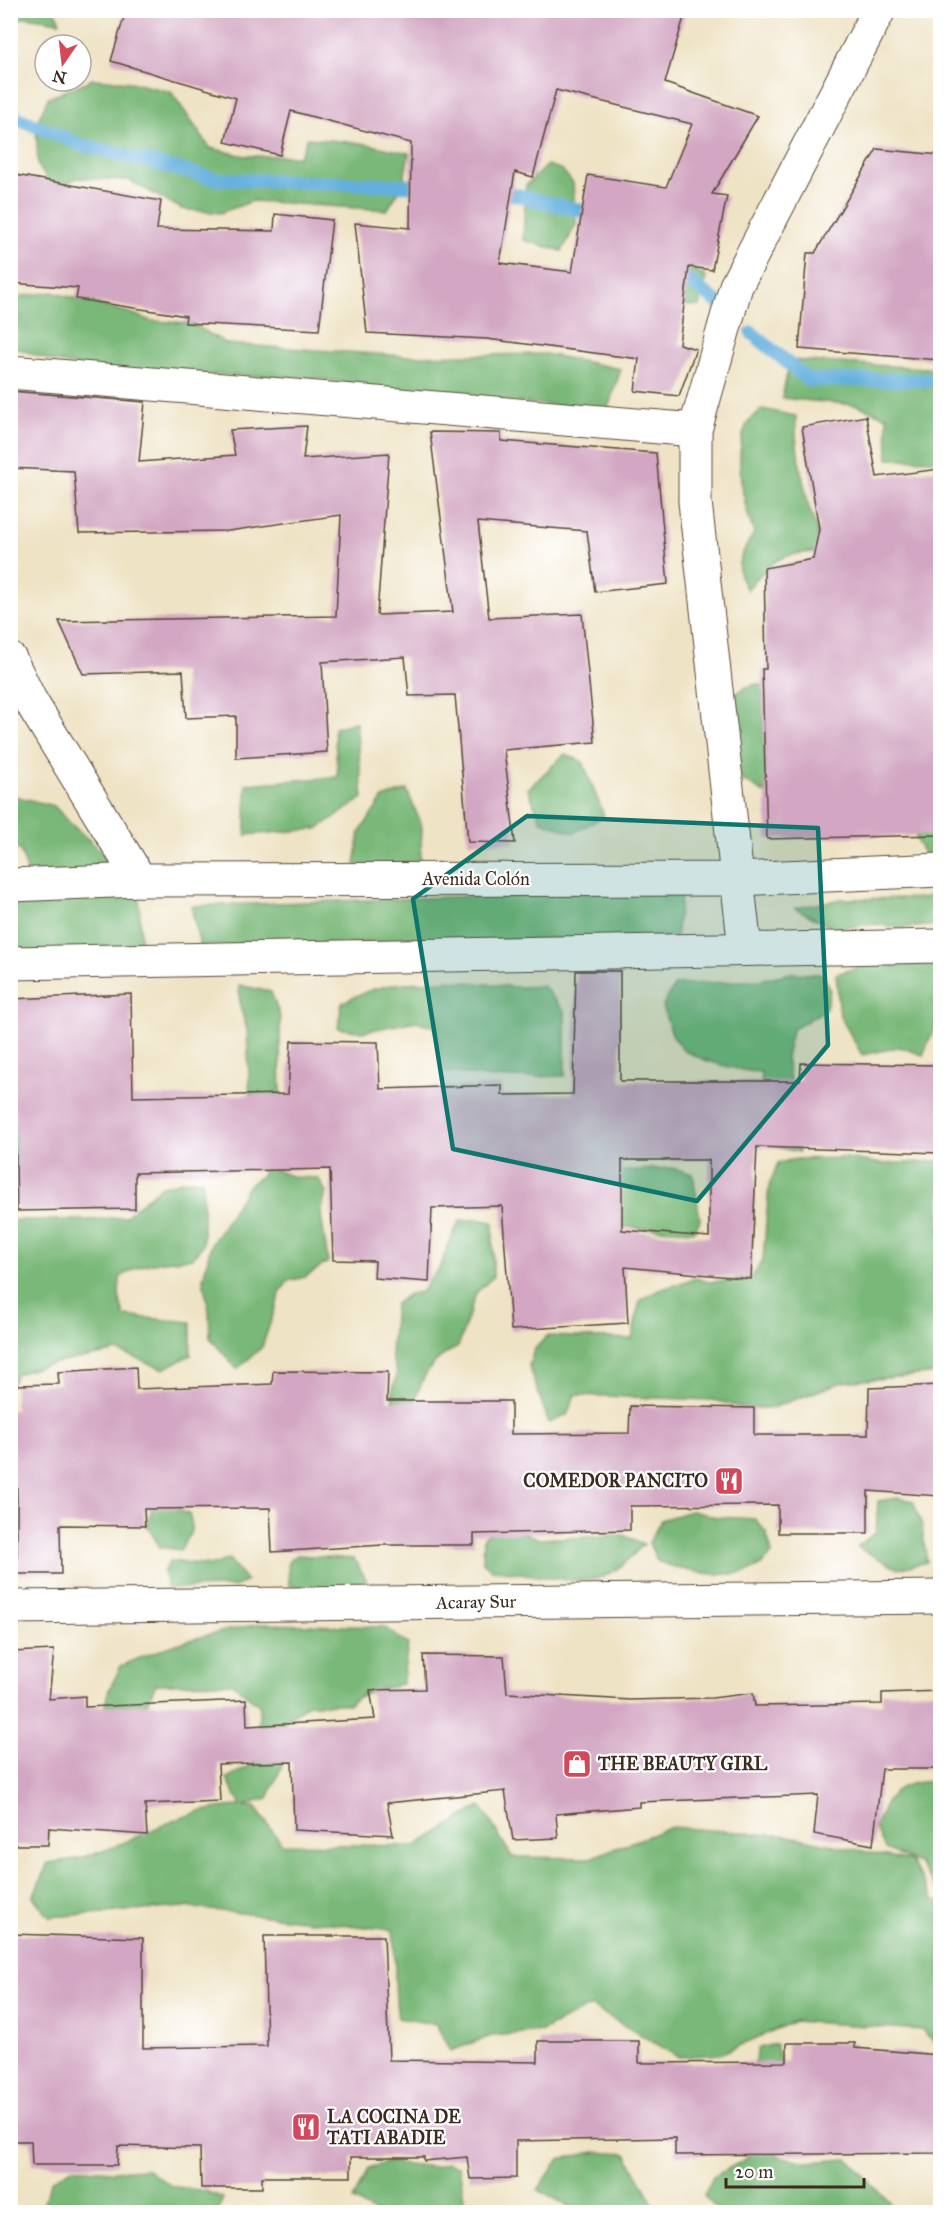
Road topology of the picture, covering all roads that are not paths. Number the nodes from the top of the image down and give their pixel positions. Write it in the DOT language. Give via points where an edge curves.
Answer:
graph roads {
  1 [pos="879,10"];
  2 [pos="10,372"];
  3 [pos="695,430"];
  4 [pos="10,659"];
  5 [pos="940,870"];
  6 [pos="739,879"];
  7 [pos="140,880"];
  8 [pos="10,885"];
  9 [pos="940,946"];
  10 [pos="745,950"];
  11 [pos="10,963"];
  12 [pos="940,1597"];
  13 [pos="10,1607"];
  1 -- 3 [label="street" via="736,286"];
  2 -- 3 [label="street"];
  3 -- 6 [label="street" via="694,502"];
  4 -- 7 [label="street" via="30,700"];
  5 -- 6 [label="street, Avenida Colón"];
  6 -- 7 [label="street, Avenida Colón"];
  6 -- 10 [label="street"];
  7 -- 8 [label="street, Avenida Colón"];
  9 -- 10 [label="street"];
  10 -- 11 [label="street"];
  12 -- 13 [label="street, Acaray Sur"];
}
